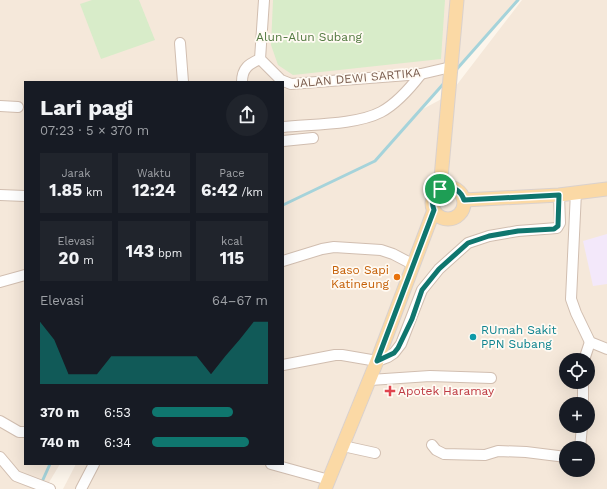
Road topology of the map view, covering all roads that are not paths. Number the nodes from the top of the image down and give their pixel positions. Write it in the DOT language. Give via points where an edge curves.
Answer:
graph roads {
  1 [pos="264,0"];
  2 [pos="457,0"];
  3 [pos="180,43"];
  4 [pos="260,59"];
  5 [pos="451,67"];
  6 [pos="421,74"];
  7 [pos="183,81"];
  8 [pos="242,81"];
  9 [pos="282,81"];
  10 [pos="284,86"];
  11 [pos="0,106"];
  12 [pos="18,107"];
  13 [pos="284,126"];
  14 [pos="313,138"];
  15 [pos="284,141"];
  16 [pos="440,189"];
  17 [pos="607,189"];
  18 [pos="576,192"];
  19 [pos="0,195"];
  20 [pos="559,195"];
  21 [pos="24,196"];
  22 [pos="464,200"];
  23 [pos="434,210"];
  24 [pos="284,261"];
  25 [pos="414,265"];
  26 [pos="24,275"];
  27 [pos="0,282"];
  28 [pos="590,342"];
  29 [pos="607,350"];
  30 [pos="586,353"];
  31 [pos="377,361"];
  32 [pos="284,365"];
  33 [pos="491,378"];
  34 [pos="370,380"];
  35 [pos="0,421"];
  36 [pos="24,432"];
  37 [pos="432,445"];
  38 [pos="342,446"];
  39 [pos="375,453"];
  40 [pos="559,456"];
  41 [pos="0,457"];
  42 [pos="93,465"];
  43 [pos="274,465"];
  44 [pos="327,485"];
  45 [pos="50,489"];
  46 [pos="80,489"];
  1 -- 4 [label="street"];
  2 -- 5 [label="main road"];
  3 -- 7 [label="street"];
  4 -- 8 [label="street" via="248,64"];
  4 -- 9 [label="street, JALAN DEWI SARTIKA"];
  5 -- 6 [label="street, JALAN DEWI SARTIKA"];
  5 -- 16 [label="main road"];
  6 -- 10 [label="street, JALAN DEWI SARTIKA"];
  6 -- 13 [label="street" via="410,88 381,112 355,121"];
  11 -- 12 [label="street"];
  14 -- 15 [label="street"];
  16 -- 22 [label="main road" via="455,188"];
  16 -- 23 [label="main road" via="434,196"];
  17 -- 18 [label="main road"];
  18 -- 20 [label="main road"];
  18 -- 28 [label="street" via="571,299"];
  19 -- 21 [label="street"];
  20 -- 22 [label="main road"];
  20 -- 31 [label="street" via="560,223 556,228 518,231 468,243 439,269 422,290 401,344 394,353"];
  22 -- 23 [label="main road" via="463,210 456,217 446,219"];
  23 -- 25 [label="main road"];
  24 -- 25 [label="street" via="334,247 382,250"];
  25 -- 31 [label="main road"];
  26 -- 27 [label="street"];
  28 -- 29 [label="street"];
  28 -- 30 [label="street"];
  31 -- 32 [label="street" via="339,355"];
  31 -- 34 [label="main road"];
  33 -- 34 [label="street" via="430,376"];
  34 -- 38 [label="main road"];
  35 -- 36 [label="street" via="19,432"];
  37 -- 40 [label="street" via="444,454 485,455 498,451"];
  38 -- 39 [label="street"];
  38 -- 44 [label="main road"];
  41 -- 45 [label="street" via="16,476"];
  42 -- 46 [label="street"];
  43 -- 44 [label="street"];
}
